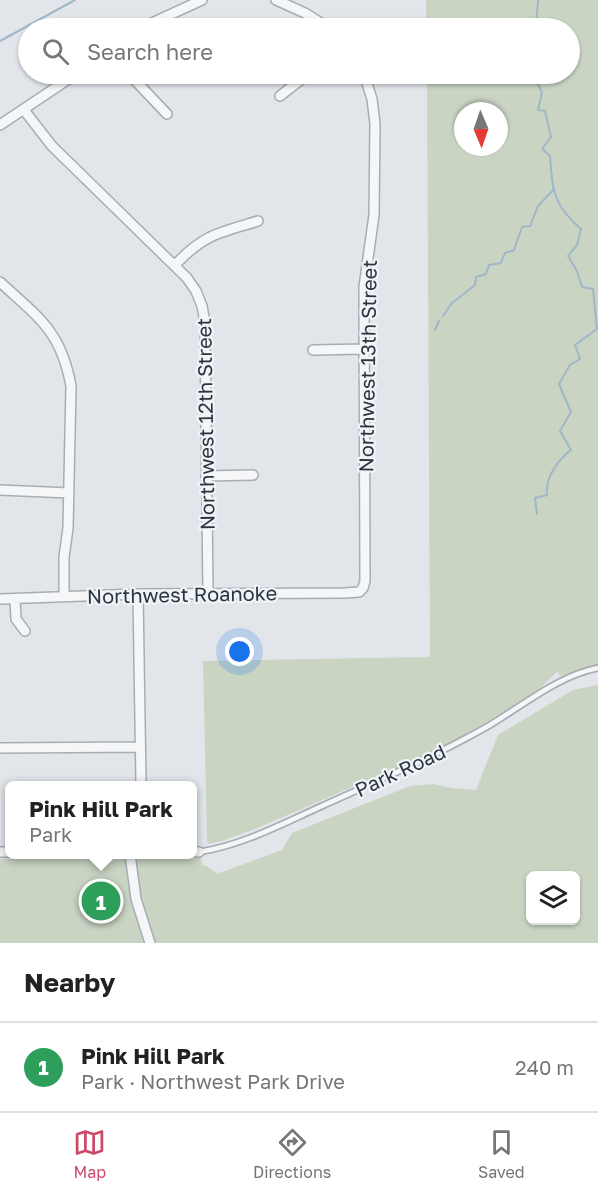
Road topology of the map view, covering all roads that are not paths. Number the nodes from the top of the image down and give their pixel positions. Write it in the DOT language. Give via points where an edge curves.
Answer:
graph roads {
  1 [pos="202,0"];
  2 [pos="276,0"];
  3 [pos="163,18"];
  4 [pos="313,18"];
  5 [pos="62,84"];
  6 [pos="138,84"];
  7 [pos="295,84"];
  8 [pos="367,84"];
  9 [pos="280,96"];
  10 [pos="24,110"];
  11 [pos="167,114"];
  12 [pos="0,125"];
  13 [pos="258,221"];
  14 [pos="175,265"];
  15 [pos="0,282"];
  16 [pos="365,349"];
  17 [pos="313,350"];
  18 [pos="206,476"];
  19 [pos="253,476"];
  20 [pos="0,490"];
  21 [pos="69,493"];
  22 [pos="363,588"];
  23 [pos="208,593"];
  24 [pos="138,594"];
  25 [pos="64,596"];
  26 [pos="369,597"];
  27 [pos="0,599"];
  28 [pos="15,599"];
  29 [pos="25,631"];
  30 [pos="598,668"];
  31 [pos="139,747"];
  32 [pos="0,748"];
  33 [pos="141,781"];
  34 [pos="197,851"];
  35 [pos="131,859"];
  36 [pos="150,943"];
  1 -- 3 [label="street"];
  2 -- 4 [label="street"];
  5 -- 10 [label="street"];
  6 -- 11 [label="street"];
  7 -- 9 [label="street"];
  8 -- 16 [label="street, Northwest 13th Street" via="375,124 374,215 364,287"];
  10 -- 12 [label="street"];
  10 -- 14 [label="street, Northwest 12th Street" via="52,146"];
  13 -- 14 [label="street" via="209,236"];
  14 -- 18 [label="street, Northwest 12th Street" via="196,291 205,322"];
  15 -- 21 [label="street" via="44,323 68,366"];
  16 -- 17 [label="street"];
  16 -- 22 [label="street, Northwest 13th Street"];
  18 -- 19 [label="street"];
  18 -- 23 [label="street, Northwest 12th Street"];
  20 -- 21 [label="street"];
  21 -- 25 [label="street"];
  22 -- 23 [label="street, Northwest Roanoke" via="345,593"];
  22 -- 26 [label="street"];
  23 -- 24 [label="street, Northwest Roanoke"];
  24 -- 25 [label="street, Northwest Roanoke"];
  24 -- 31 [label="street"];
  25 -- 28 [label="street, Northwest Roanoke"];
  27 -- 28 [label="street, Northwest Roanoke"];
  28 -- 29 [label="street" via="16,619"];
  30 -- 34 [label="lane, Park Road" via="567,677 432,757 254,836 222,848"];
  31 -- 32 [label="street"];
  31 -- 33 [label="street"];
  35 -- 36 [label="street" via="136,899"];
}
